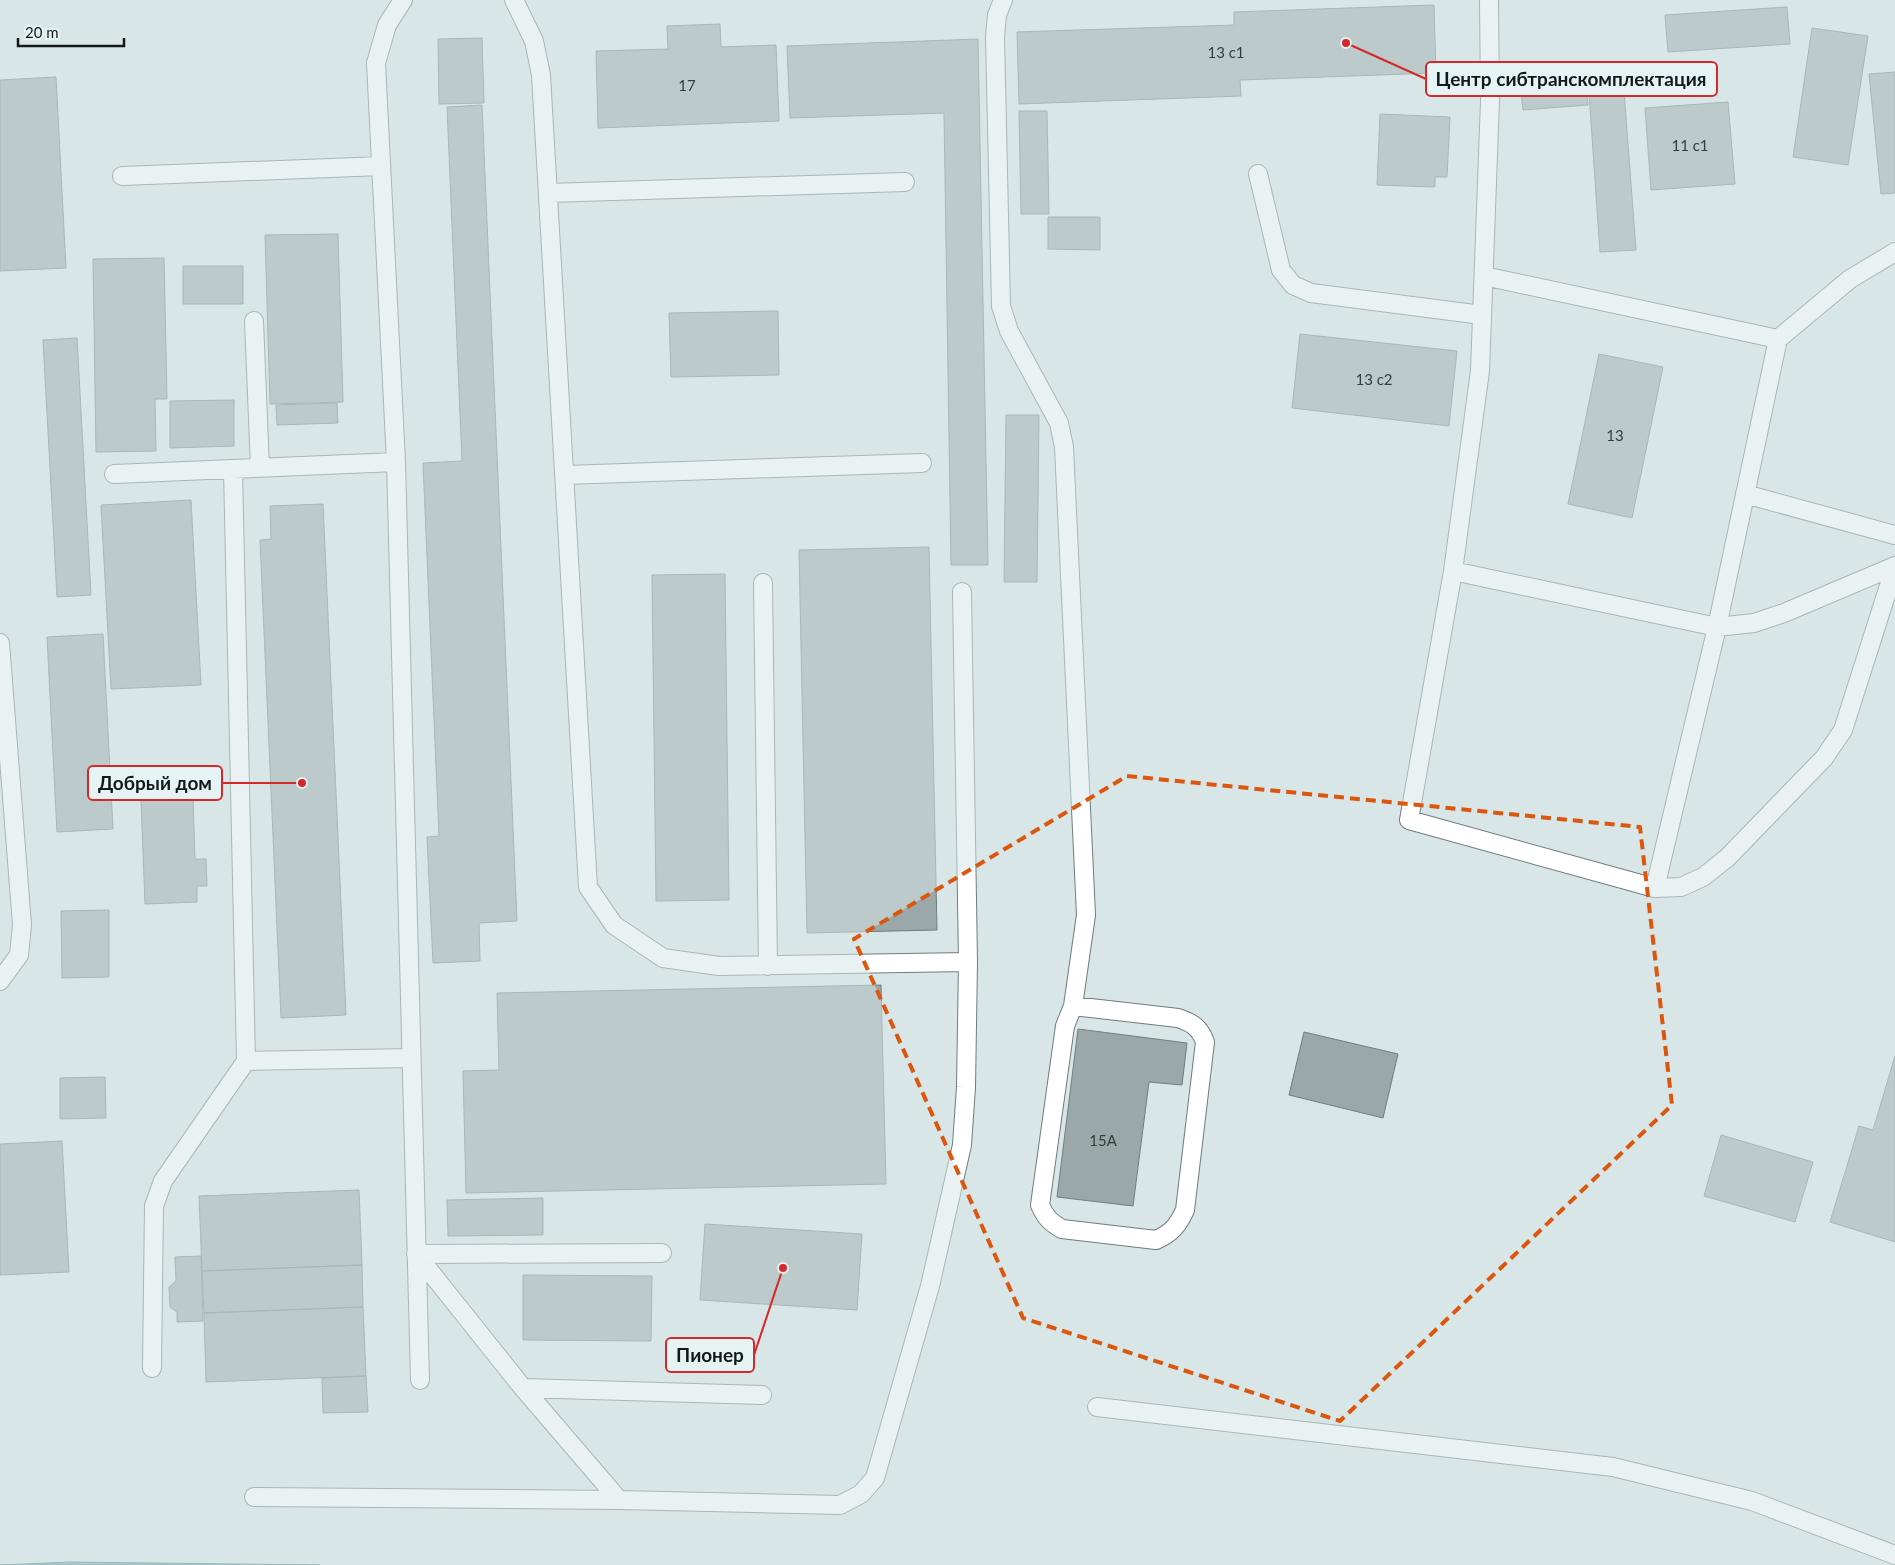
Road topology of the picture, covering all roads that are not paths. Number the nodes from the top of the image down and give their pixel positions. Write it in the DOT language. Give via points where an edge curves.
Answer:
graph roads {
  1 [pos="403,0"];
  2 [pos="514,0"];
  3 [pos="1003,0"];
  4 [pos="1490,0"];
  5 [pos="381,166"];
  6 [pos="1258,174"];
  7 [pos="122,176"];
  8 [pos="905,182"];
  9 [pos="548,193"];
  10 [pos="1895,252"];
  11 [pos="1484,276"];
  12 [pos="1482,315"];
  13 [pos="254,321"];
  14 [pos="1778,339"];
  15 [pos="396,462"];
  16 [pos="922,463"];
  17 [pos="260,468"];
  18 [pos="233,469"];
  19 [pos="114,474"];
  20 [pos="565,475"];
  21 [pos="1745,494"];
  22 [pos="1895,535"];
  23 [pos="1895,566"];
  24 [pos="1454,571"];
  25 [pos="763,583"];
  26 [pos="962,592"];
  27 [pos="1717,627"];
  28 [pos="0,643"];
  29 [pos="1655,888"];
  30 [pos="968,962"];
  31 [pos="768,966"];
  32 [pos="0,980"];
  33 [pos="1073,1006"];
  34 [pos="411,1058"];
  35 [pos="246,1061"];
  36 [pos="662,1253"];
  37 [pos="416,1254"];
  38 [pos="152,1368"];
  39 [pos="420,1380"];
  40 [pos="523,1388"];
  41 [pos="762,1395"];
  42 [pos="1097,1407"];
  43 [pos="254,1497"];
  44 [pos="619,1500"];
  45 [pos="1895,1555"];
  1 -- 5 [label="lane" via="387,25 376,63"];
  2 -- 9 [label="lane" via="534,42 541,75"];
  3 -- 33 [label="lane" via="997,15 995,37 1001,306 1009,331 1059,423 1064,446 1086,915"];
  4 -- 11 [label="lane"];
  5 -- 7 [label="lane"];
  5 -- 15 [label="lane"];
  6 -- 12 [label="lane" via="1281,270 1294,285 1311,292"];
  8 -- 9 [label="lane"];
  9 -- 20 [label="lane"];
  10 -- 14 [label="lane" via="1850,279"];
  11 -- 12 [label="lane"];
  11 -- 14 [label="lane"];
  12 -- 24 [label="lane" via="1480,371"];
  13 -- 17 [label="lane"];
  14 -- 21 [label="lane"];
  15 -- 17 [label="lane"];
  15 -- 34 [label="lane"];
  16 -- 20 [label="lane"];
  17 -- 18 [label="lane"];
  18 -- 19 [label="lane"];
  18 -- 35 [label="lane"];
  20 -- 31 [label="lane" via="588,887 614,925 663,958 718,966"];
  21 -- 22 [label="lane"];
  21 -- 27 [label="lane"];
  23 -- 27 [label="lane" via="1784,613 1754,623"];
  23 -- 29 [label="lane" via="1843,730 1824,758 1727,858 1703,877 1681,888"];
  24 -- 27 [label="lane"];
  24 -- 29 [label="lane" via="1409,820"];
  25 -- 31 [label="lane"];
  26 -- 30 [label="lane"];
  27 -- 29 [label="lane"];
  28 -- 32 [label="lane" via="22,925 18,955"];
  30 -- 31 [label="lane"];
  30 -- 44 [label="lane" via="962,1145 930,1286 875,1478 861,1494 840,1505"];
  33 -- 33 [label="lane" via="1065,1026 1040,1204 1044,1216 1062,1229 1156,1240 1178,1226 1185,1210 1205,1042 1200,1030 1178,1018"];
  34 -- 35 [label="lane"];
  34 -- 37 [label="lane"];
  35 -- 38 [label="lane" via="163,1181 154,1206"];
  36 -- 37 [label="lane"];
  37 -- 39 [label="lane"];
  37 -- 40 [label="lane"];
  40 -- 41 [label="lane"];
  40 -- 44 [label="lane"];
  42 -- 45 [label="lane" via="1612,1467 1752,1501"];
  43 -- 44 [label="lane"];
}
